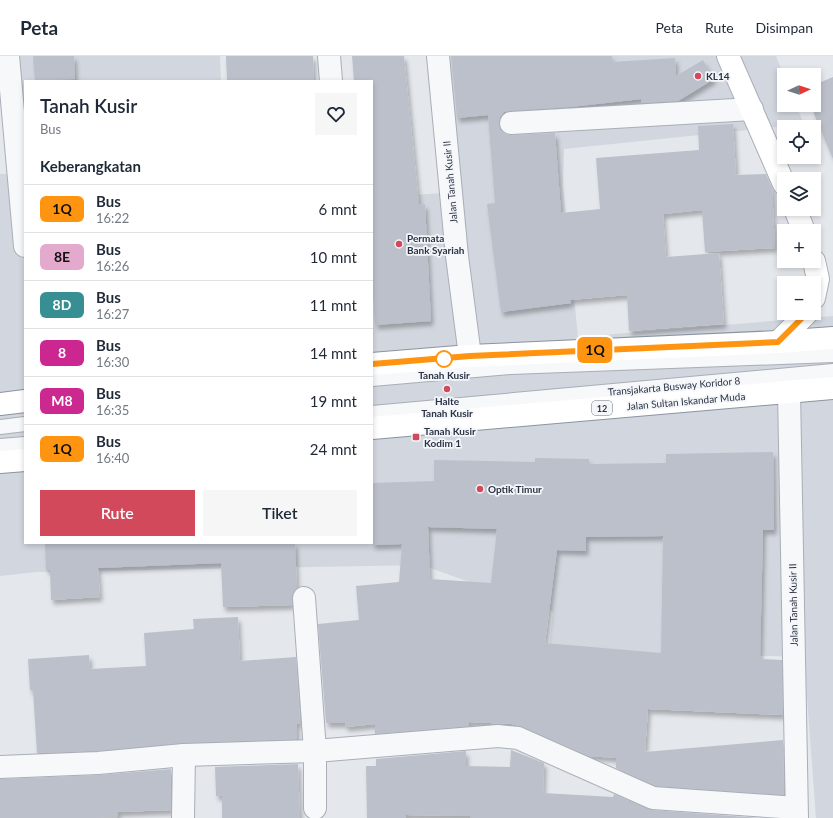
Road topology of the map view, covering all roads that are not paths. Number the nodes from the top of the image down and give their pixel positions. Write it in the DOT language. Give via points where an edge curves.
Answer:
graph roads {
  1 [pos="8,56"];
  2 [pos="329,56"];
  3 [pos="438,56"];
  4 [pos="728,56"];
  5 [pos="331,80"];
  6 [pos="752,109"];
  7 [pos="511,123"];
  8 [pos="779,172"];
  9 [pos="24,235"];
  10 [pos="800,320"];
  11 [pos="833,338"];
  12 [pos="778,342"];
  13 [pos="833,354"];
  14 [pos="470,356"];
  15 [pos="373,364"];
  16 [pos="833,371"];
  17 [pos="373,379"];
  18 [pos="833,388"];
  19 [pos="789,392"];
  20 [pos="24,401"];
  21 [pos="0,404"];
  22 [pos="373,413"];
  23 [pos="24,424"];
  24 [pos="0,427"];
  25 [pos="373,428"];
  26 [pos="24,444"];
  27 [pos="0,446"];
  28 [pos="24,460"];
  29 [pos="0,462"];
  30 [pos="304,598"];
  31 [pos="315,751"];
  32 [pos="184,756"];
  33 [pos="0,767"];
  34 [pos="315,808"];
  35 [pos="797,813"];
  36 [pos="183,818"];
  1 -- 9 [label="street"];
  2 -- 5 [label="street"];
  3 -- 14 [label="street, Jalan Tanah Kusir II" via="457,256"];
  4 -- 6 [label="main road"];
  6 -- 7 [label="street"];
  6 -- 8 [label="main road"];
  10 -- 12 [label="main road"];
  11 -- 12 [label="main road"];
  12 -- 14 [label="main road"];
  13 -- 17 [label="lane" via="511,367"];
  14 -- 15 [label="main road"];
  16 -- 22 [label="lane, Transjakarta Busway Koridor 8"];
  18 -- 19 [label="main road, Jalan Sultan Iskandar Muda / 12"];
  19 -- 25 [label="main road, Jalan Sultan Iskandar Muda / 12"];
  19 -- 35 [label="street, Jalan Tanah Kusir II"];
  20 -- 21 [label="main road"];
  23 -- 24 [label="lane"];
  26 -- 27 [label="lane"];
  28 -- 29 [label="main road"];
  30 -- 31 [label="street"];
  31 -- 32 [label="street"];
  31 -- 34 [label="street"];
  31 -- 35 [label="street" via="435,740 498,736 518,738 654,798"];
  32 -- 33 [label="street"];
  32 -- 36 [label="street"];
}
